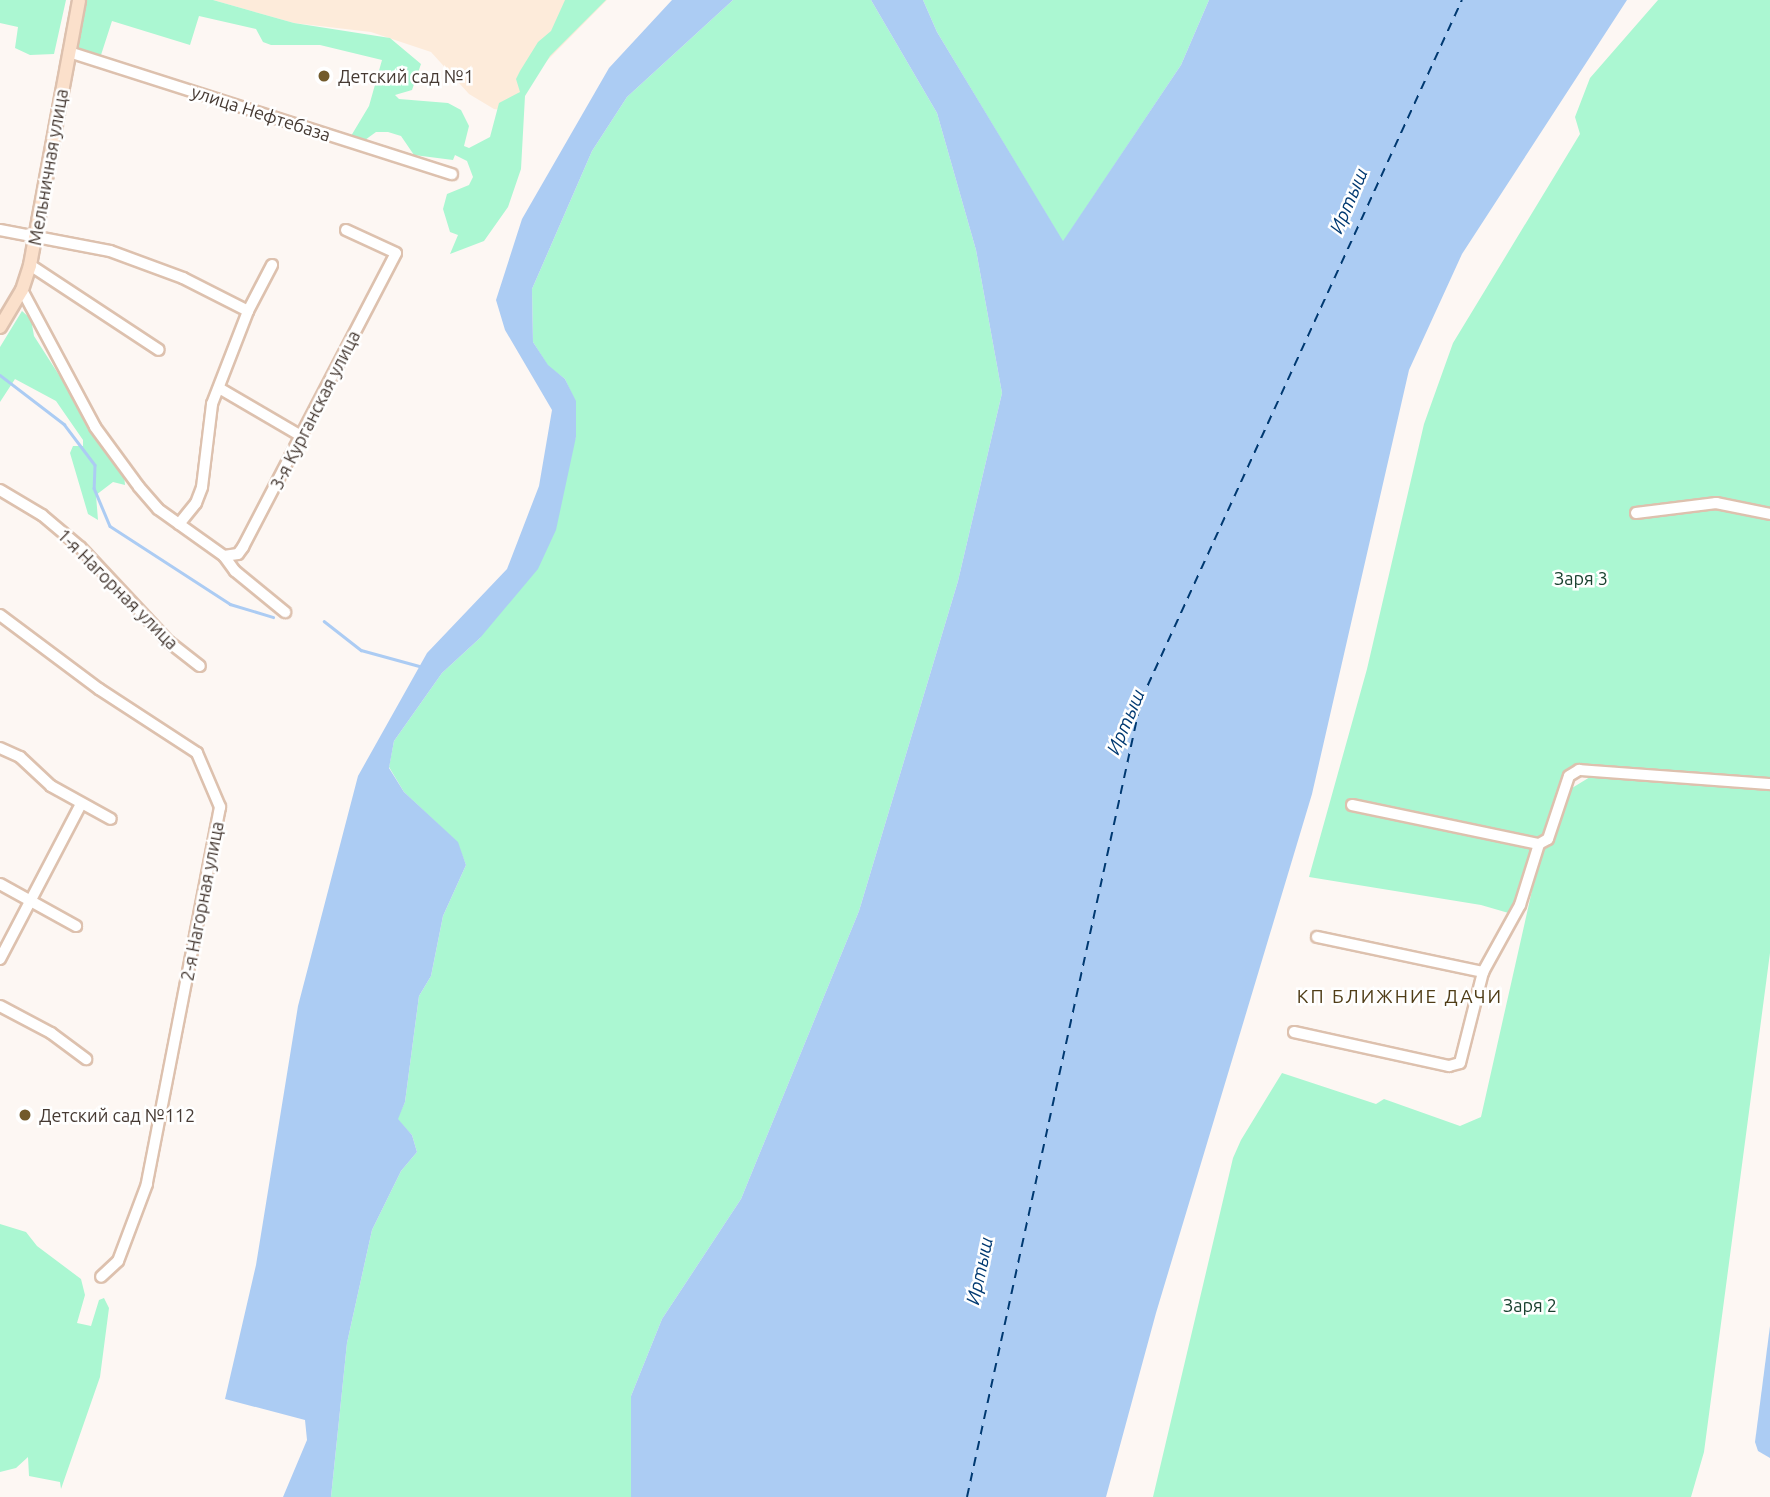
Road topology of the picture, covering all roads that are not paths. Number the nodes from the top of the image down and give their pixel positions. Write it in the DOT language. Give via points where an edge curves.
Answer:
graph roads {
  1 [pos="79,0"];
  2 [pos="69,52"];
  3 [pos="452,174"];
  4 [pos="0,230"];
  5 [pos="346,230"];
  6 [pos="36,240"];
  7 [pos="30,265"];
  8 [pos="272,265"];
  9 [pos="22,290"];
  10 [pos="248,311"];
  11 [pos="0,327"];
  12 [pos="159,350"];
  13 [pos="219,388"];
  14 [pos="301,436"];
  15 [pos="0,490"];
  16 [pos="1636,513"];
  17 [pos="1770,514"];
  18 [pos="179,524"];
  19 [pos="224,556"];
  20 [pos="285,612"];
  21 [pos="0,615"];
  22 [pos="200,667"];
  23 [pos="0,748"];
  24 [pos="1770,784"];
  25 [pos="81,804"];
  26 [pos="1352,805"];
  27 [pos="111,818"];
  28 [pos="1539,844"];
  29 [pos="0,884"];
  30 [pos="30,901"];
  31 [pos="76,926"];
  32 [pos="1317,937"];
  33 [pos="0,959"];
  34 [pos="1483,972"];
  35 [pos="0,1006"];
  36 [pos="1294,1032"];
  37 [pos="86,1059"];
  38 [pos="101,1277"];
  1 -- 2 [label="main road, Мельничная улица"];
  2 -- 3 [label="street, улица Нефтебаза"];
  2 -- 6 [label="main road, Мельничная улица"];
  4 -- 6 [label="street"];
  5 -- 14 [label="street, 3-я Курганская улица" via="396,253"];
  6 -- 7 [label="main road, Мельничная улица"];
  6 -- 10 [label="street" via="110,251 183,278"];
  7 -- 9 [label="main road, Мельничная улица"];
  7 -- 12 [label="street"];
  8 -- 10 [label="street"];
  9 -- 11 [label="main road, Мельничная улица"];
  9 -- 18 [label="street" via="108,448 158,509"];
  10 -- 13 [label="street"];
  13 -- 14 [label="street"];
  13 -- 18 [label="street" via="208,416 202,487"];
  14 -- 19 [label="street, 3-я Курганская улица" via="243,547 238,554"];
  15 -- 22 [label="street, 1-я Нагорная улица" via="80,547 169,642"];
  16 -- 17 [label="street" via="1716,503"];
  18 -- 19 [label="street"];
  19 -- 20 [label="street" via="235,571"];
  21 -- 38 [label="street, 2-я Нагорная улица" via="99,689 197,753 220,807 147,1184 118,1261"];
  23 -- 25 [label="street"];
  24 -- 28 [label="street" via="1580,770 1569,776 1548,839"];
  25 -- 27 [label="street"];
  25 -- 30 [label="street"];
  26 -- 28 [label="street"];
  28 -- 34 [label="street" via="1520,905"];
  29 -- 30 [label="street"];
  30 -- 31 [label="street"];
  30 -- 33 [label="street"];
  32 -- 34 [label="street"];
  34 -- 36 [label="street" via="1464,1057 1449,1066"];
  35 -- 37 [label="street" via="51,1033"];
}
